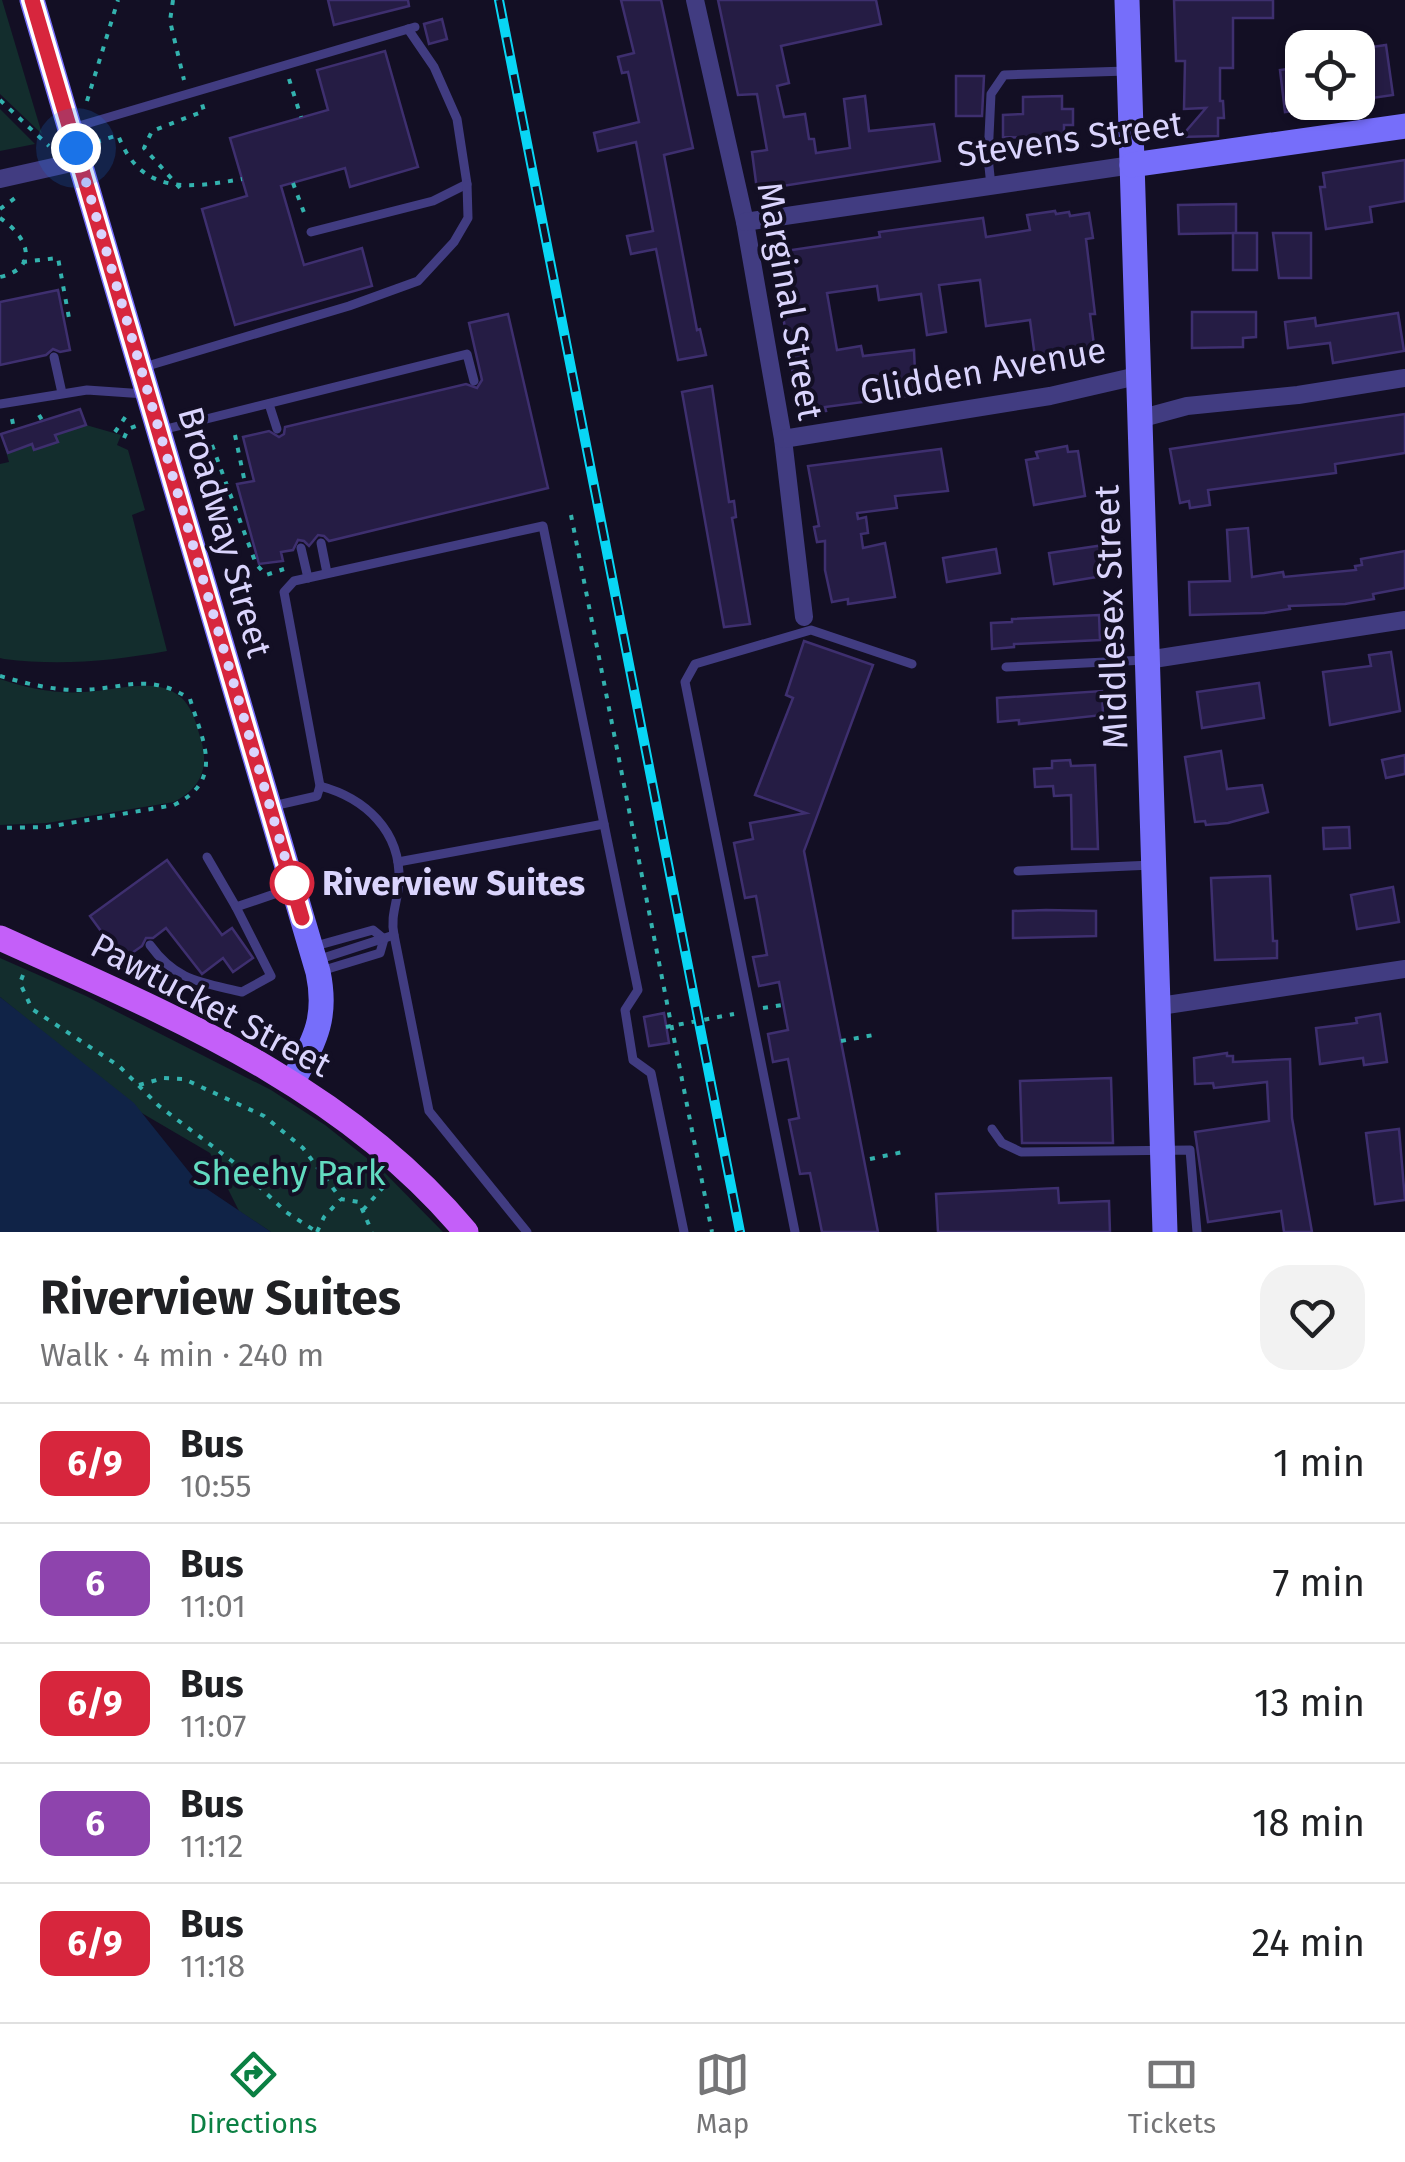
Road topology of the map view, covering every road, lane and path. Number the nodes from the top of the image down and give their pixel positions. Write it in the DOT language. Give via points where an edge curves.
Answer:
graph roads {
  1 [pos="32,0"];
  2 [pos="118,0"];
  3 [pos="173,0"];
  4 [pos="695,0"];
  5 [pos="1127,0"];
  6 [pos="284,66"];
  7 [pos="1130,71"];
  8 [pos="193,93"];
  9 [pos="0,100"];
  10 [pos="86,106"];
  11 [pos="301,117"];
  12 [pos="1405,126"];
  13 [pos="76,145"];
  14 [pos="49,146"];
  15 [pos="1132,164"];
  16 [pos="0,178"];
  17 [pos="242,179"];
  18 [pos="294,182"];
  19 [pos="467,184"];
  20 [pos="991,186"];
  21 [pos="180,188"];
  22 [pos="18,195"];
  23 [pos="0,208"];
  24 [pos="0,218"];
  25 [pos="745,222"];
  26 [pos="310,232"];
  27 [pos="22,262"];
  28 [pos="0,276"];
  29 [pos="64,320"];
  30 [pos="54,357"];
  31 [pos="141,368"];
  32 [pos="1137,376"];
  33 [pos="1405,378"];
  34 [pos="474,381"];
  35 [pos="62,393"];
  36 [pos="0,404"];
  37 [pos="140,404"];
  38 [pos="270,404"];
  39 [pos="12,419"];
  40 [pos="1139,419"];
  41 [pos="148,428"];
  42 [pos="14,429"];
  43 [pos="277,429"];
  44 [pos="115,432"];
  45 [pos="235,435"];
  46 [pos="124,438"];
  47 [pos="782,440"];
  48 [pos="212,445"];
  49 [pos="246,483"];
  50 [pos="571,515"];
  51 [pos="321,543"];
  52 [pos="301,548"];
  53 [pos="266,563"];
  54 [pos="286,567"];
  55 [pos="327,573"];
  56 [pos="268,574"];
  57 [pos="308,578"];
  58 [pos="804,616"];
  59 [pos="1405,620"];
  60 [pos="1147,660"];
  61 [pos="912,664"];
  62 [pos="1006,666"];
  63 [pos="0,676"];
  64 [pos="320,786"];
  65 [pos="271,807"];
  66 [pos="604,824"];
  67 [pos="0,828"];
  68 [pos="207,857"];
  69 [pos="398,862"];
  70 [pos="1154,865"];
  71 [pos="1018,871"];
  72 [pos="294,888"];
  73 [pos="236,907"];
  74 [pos="389,937"];
  75 [pos="0,938"];
  76 [pos="150,944"];
  77 [pos="32,952"];
  78 [pos="315,960"];
  79 [pos="1405,968"];
  80 [pos="783,1005"];
  81 [pos="1160,1006"];
  82 [pos="670,1028"];
  83 [pos="879,1034"];
  84 [pos="841,1041"];
  85 [pos="292,1081"];
  86 [pos="139,1085"];
  87 [pos="992,1129"];
  88 [pos="1164,1150"];
  89 [pos="902,1152"];
  90 [pos="870,1159"];
  91 [pos="402,1167"];
  92 [pos="341,1199"];
  93 [pos="363,1210"];
  94 [pos="317,1232"];
  95 [pos="372,1232"];
  96 [pos="466,1232"];
  97 [pos="528,1232"];
  98 [pos="684,1232"];
  99 [pos="712,1232"];
  100 [pos="795,1232"];
  101 [pos="1165,1232"];
  102 [pos="1196,1232"];
  1 -- 13 [label="main road, Broadway Street"];
  2 -- 10 [label="path"];
  3 -- 8 [label="path" via="170,21"];
  4 -- 25 [label="street, Marginal Street"];
  5 -- 7 [label="main road, Middlesex Street"];
  6 -- 8 [label="lane"];
  6 -- 11 [label="path"];
  6 -- 19 [label="lane" via="412,28 457,120"];
  7 -- 15 [label="main road, Middlesex Street"];
  7 -- 20 [label="lane" via="1004,75 990,94"];
  8 -- 13 [label="lane"];
  8 -- 21 [label="path" via="204,111 152,130 144,148"];
  9 -- 14 [label="path"];
  12 -- 15 [label="main road, Stevens Street"];
  13 -- 16 [label="street"];
  13 -- 21 [label="path" via="118,136 149,175"];
  13 -- 31 [label="main road, Broadway Street"];
  15 -- 20 [label="street, Stevens Street"];
  15 -- 32 [label="main road, Middlesex Street"];
  17 -- 21 [label="path"];
  18 -- 26 [label="path"];
  19 -- 26 [label="lane" via="433,201"];
  19 -- 31 [label="lane" via="468,218 418,281"];
  20 -- 25 [label="street, Stevens Street"];
  22 -- 23 [label="path"];
  24 -- 27 [label="path" via="26,244"];
  25 -- 47 [label="street, Marginal Street"];
  27 -- 28 [label="path"];
  27 -- 29 [label="path" via="58,258 69,318"];
  30 -- 35 [label="lane"];
  31 -- 37 [label="main road, Broadway Street"];
  32 -- 40 [label="main road, Middlesex Street"];
  32 -- 47 [label="street, Glidden Avenue"];
  33 -- 40 [label="street" via="1187,406"];
  34 -- 38 [label="lane" via="467,354"];
  35 -- 36 [label="lane"];
  35 -- 37 [label="lane" via="87,390"];
  37 -- 41 [label="main road, Broadway Street"];
  37 -- 44 [label="path"];
  38 -- 41 [label="lane"];
  38 -- 43 [label="lane"];
  39 -- 42 [label="path"];
  40 -- 60 [label="main road, Middlesex Street"];
  41 -- 46 [label="path" via="128,429"];
  41 -- 65 [label="main road, Broadway Street"];
  45 -- 49 [label="path"];
  47 -- 58 [label="street, Marginal Street"];
  48 -- 56 [label="path" via="256,564"];
  50 -- 82 [label="path"];
  51 -- 55 [label="lane"];
  52 -- 57 [label="lane"];
  53 -- 56 [label="path"];
  54 -- 56 [label="path"];
  55 -- 57 [label="lane"];
  55 -- 66 [label="lane" via="544,526"];
  57 -- 64 [label="lane" via="294,580 284,592"];
  59 -- 60 [label="street"];
  60 -- 62 [label="lane"];
  60 -- 70 [label="main road, Middlesex Street"];
  61 -- 100 [label="lane" via="811,630 694,664 686,682"];
  63 -- 67 [label="path" via="78,690 159,683 190,699 208,756 204,779 174,805"];
  64 -- 65 [label="lane" via="317,796"];
  64 -- 69 [label="lane" via="375,816"];
  65 -- 72 [label="main road, Broadway Street"];
  66 -- 69 [label="lane"];
  66 -- 98 [label="lane" via="638,990 625,1010 632,1060 651,1073"];
  68 -- 73 [label="lane"];
  69 -- 74 [label="lane"];
  70 -- 71 [label="lane"];
  70 -- 81 [label="main road, Middlesex Street"];
  72 -- 73 [label="lane"];
  72 -- 78 [label="main road, Broadway Street"];
  73 -- 76 [label="lane" via="271,976 242,992 168,968"];
  74 -- 78 [label="lane" via="373,930"];
  74 -- 78 [label="lane" via="380,953"];
  74 -- 97 [label="lane" via="429,1111"];
  75 -- 77 [label="main road, Pawtucket Street"];
  77 -- 85 [label="main road, Pawtucket Street"];
  77 -- 86 [label="path" via="20,983 32,1009"];
  78 -- 85 [label="main road, Broadway Street" via="321,1021"];
  79 -- 81 [label="street"];
  80 -- 82 [label="path"];
  81 -- 88 [label="main road, Middlesex Street"];
  82 -- 99 [label="path"];
  83 -- 84 [label="path"];
  85 -- 91 [label="main road, Pawtucket Street"];
  86 -- 92 [label="path" via="184,1079 264,1116 303,1148"];
  86 -- 94 [label="path"];
  87 -- 88 [label="lane" via="1021,1152"];
  88 -- 101 [label="main road, Middlesex Street"];
  88 -- 102 [label="lane" via="1190,1150"];
  89 -- 90 [label="path"];
  91 -- 93 [label="path"];
  91 -- 96 [label="main road, Pawtucket Street"];
  92 -- 93 [label="path" via="359,1202"];
  92 -- 94 [label="path"];
  93 -- 95 [label="path"];
}
